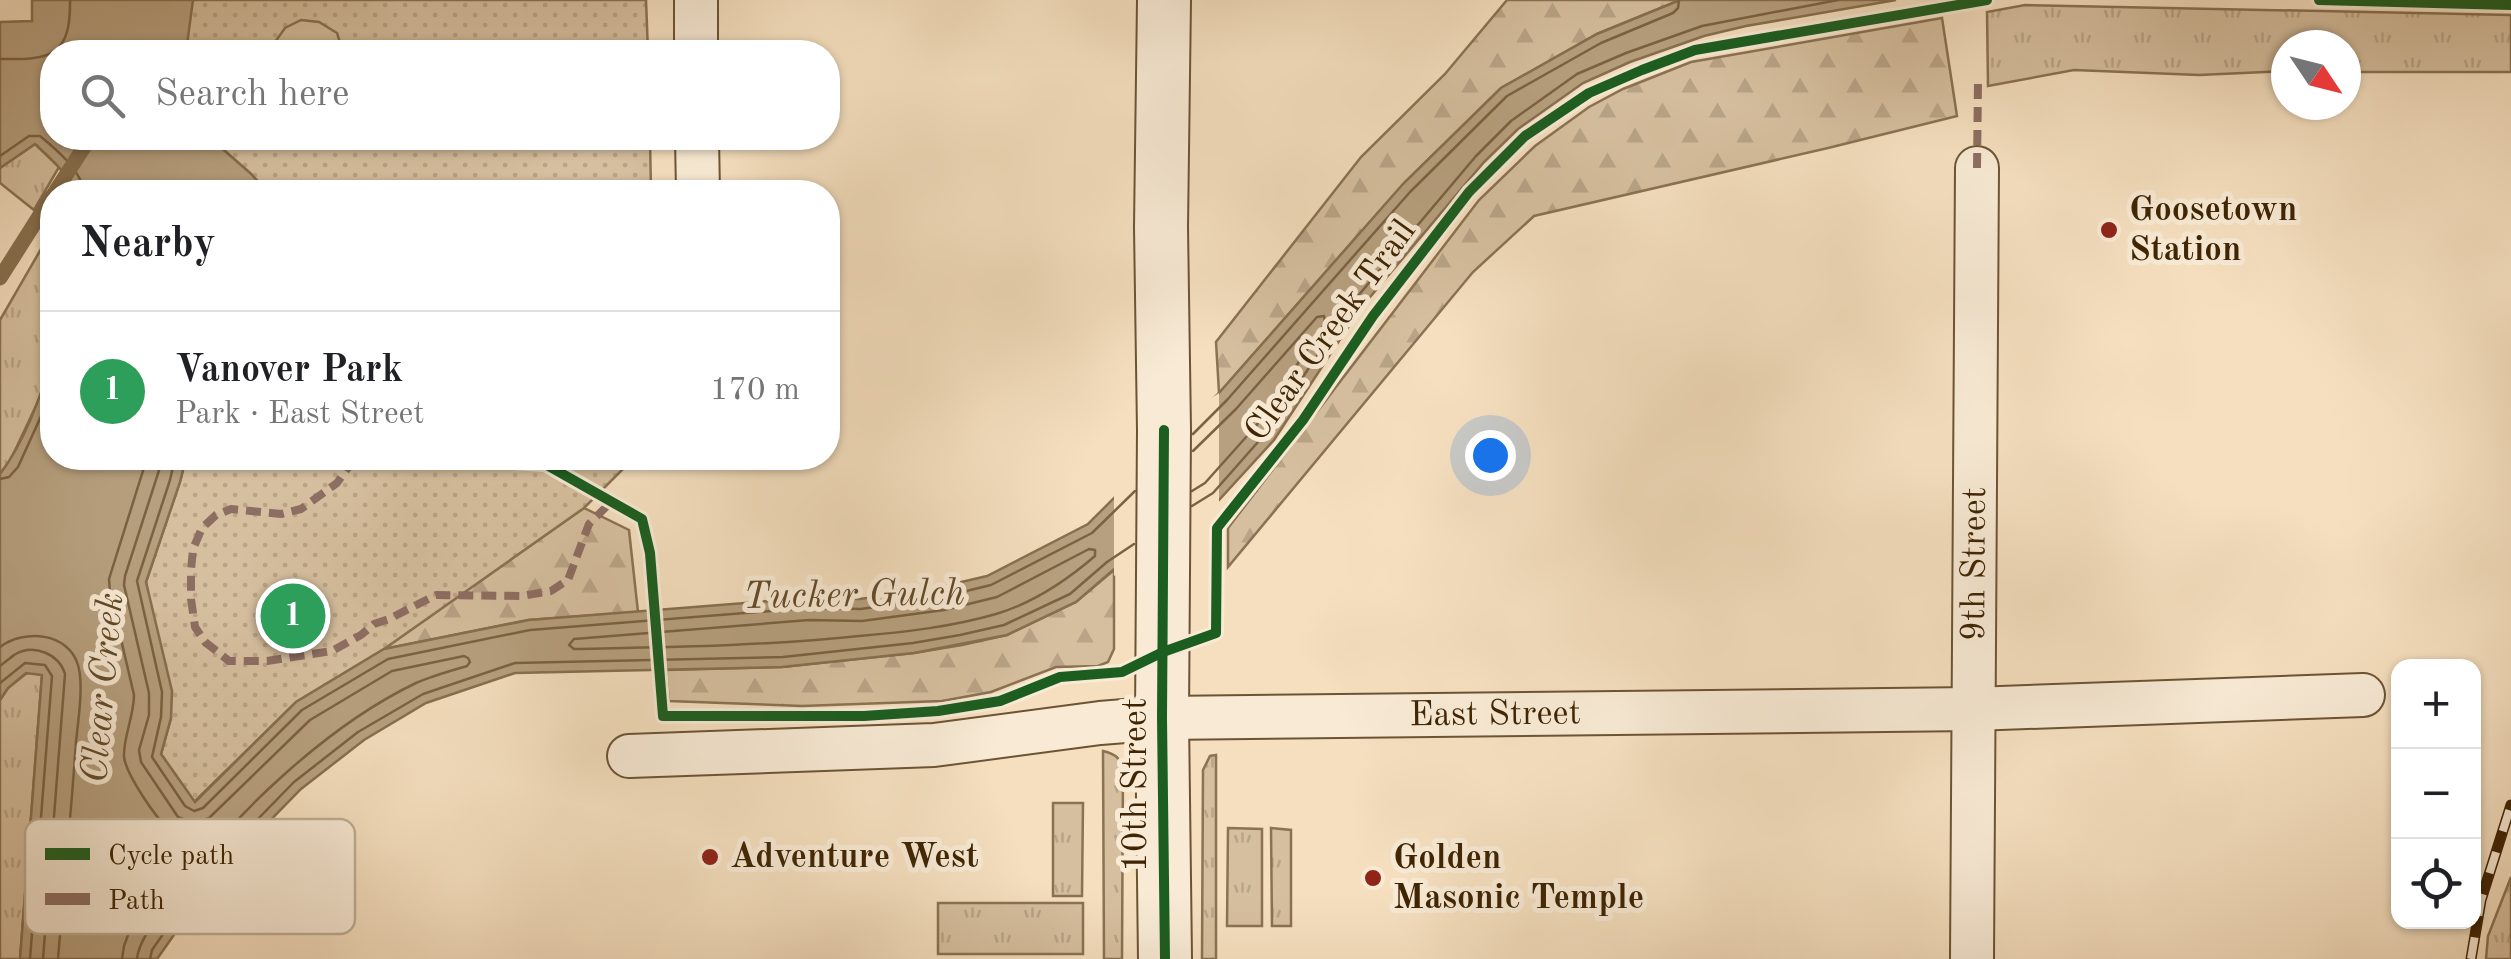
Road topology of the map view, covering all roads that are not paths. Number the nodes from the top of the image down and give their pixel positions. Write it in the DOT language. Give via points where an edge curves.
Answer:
graph roads {
  1 [pos="696,0"];
  2 [pos="1164,0"];
  3 [pos="696,40"];
  4 [pos="697,150"];
  5 [pos="1977,168"];
  6 [pos="698,180"];
  7 [pos="2364,695"];
  8 [pos="1973,709"];
  9 [pos="1162,718"];
  10 [pos="629,756"];
  11 [pos="1164,959"];
  12 [pos="1972,959"];
  1 -- 3 [label="street"];
  2 -- 9 [label="street, 10th Street"];
  4 -- 6 [label="street"];
  5 -- 8 [label="street, 9th Street"];
  7 -- 8 [label="street, East Street"];
  8 -- 9 [label="street, East Street"];
  8 -- 12 [label="street, 9th Street"];
  9 -- 10 [label="street, East Street" via="934,744"];
  9 -- 11 [label="street, 10th Street"];
}
